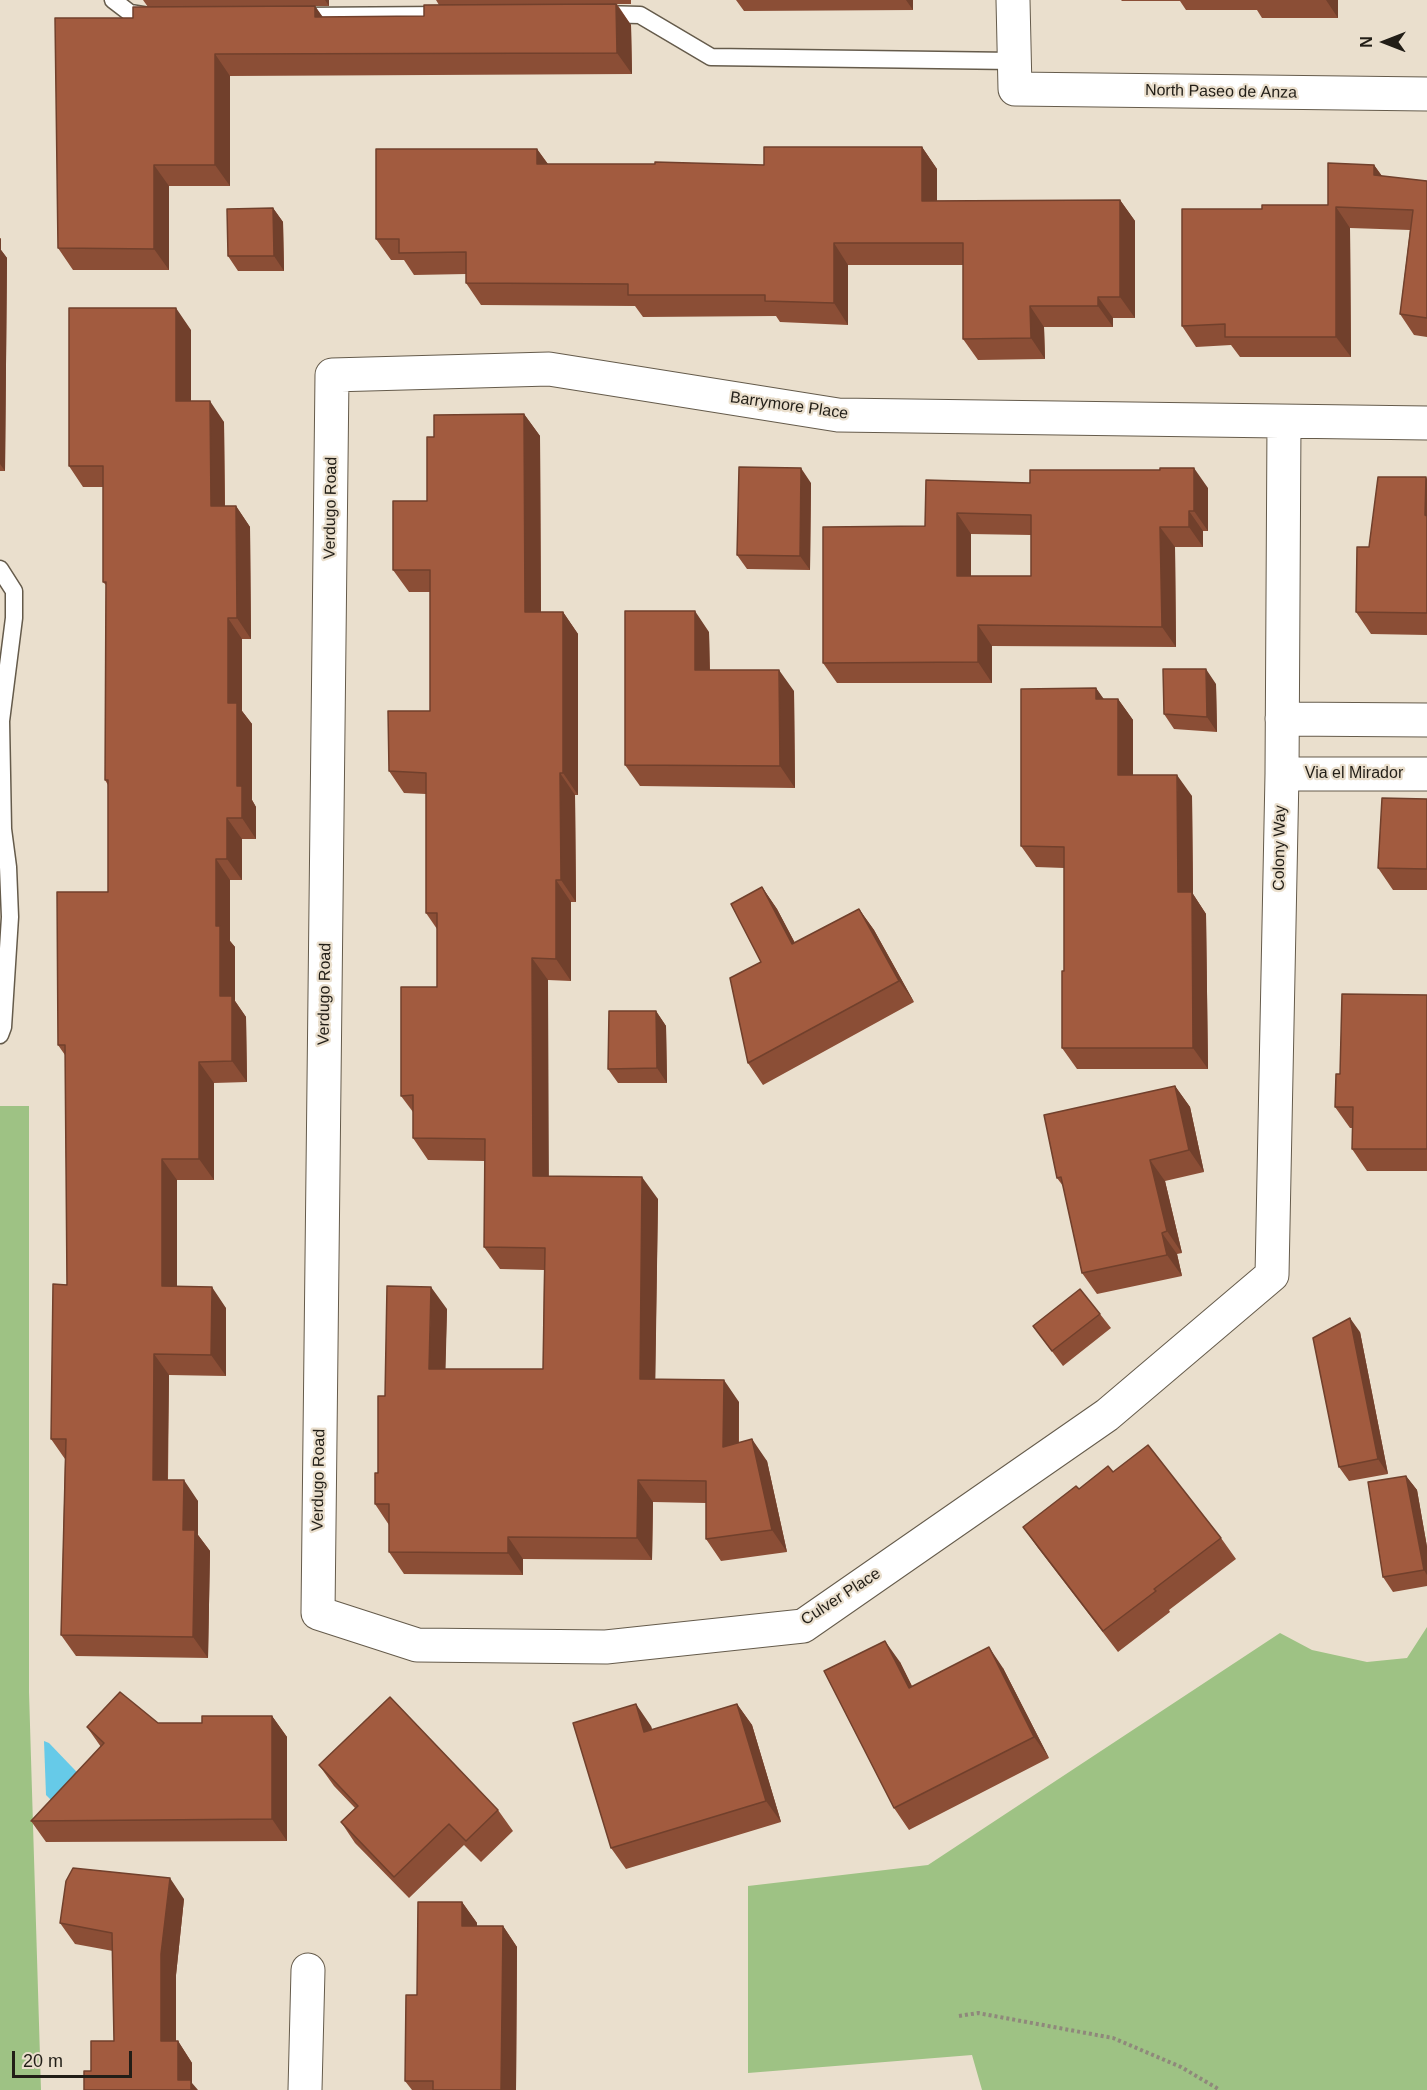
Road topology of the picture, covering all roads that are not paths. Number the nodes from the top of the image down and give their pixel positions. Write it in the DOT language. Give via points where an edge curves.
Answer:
graph roads {
  1 [pos="113,0"];
  2 [pos="1013,0"];
  3 [pos="587,14"];
  4 [pos="456,15"];
  5 [pos="291,16"];
  6 [pos="172,17"];
  7 [pos="1014,75"];
  8 [pos="1427,94"];
  9 [pos="332,375"];
  10 [pos="1284,422"];
  11 [pos="1427,423"];
  12 [pos="0,569"];
  13 [pos="1282,719"];
  14 [pos="1427,720"];
  15 [pos="1282,774"];
  16 [pos="1427,774"];
  17 [pos="0,1035"];
  18 [pos="1272,1275"];
  19 [pos="318,1613"];
  20 [pos="308,1970"];
  21 [pos="305,2090"];
  1 -- 6 [label="lane" via="148,18"];
  2 -- 7 [label="street"];
  3 -- 7 [label="lane" via="640,15 711,57"];
  4 -- 5 [label="lane"];
  7 -- 8 [label="street, North Paseo de Anza"];
  9 -- 10 [label="street, Barrymore Place" via="549,369 838,415"];
  9 -- 19 [label="street, Verdugo Road"];
  10 -- 11 [label="street, Barrymore Place"];
  10 -- 13 [label="street, Colony Way"];
  12 -- 17 [label="lane" via="14,591 14,618 1,722 9,917"];
  13 -- 14 [label="street"];
  13 -- 15 [label="street, Colony Way"];
  15 -- 16 [label="street, Via el Mirador"];
  15 -- 18 [label="street, Colony Way"];
  18 -- 19 [label="street, Culver Place" via="1107,1415 802,1626 606,1647 417,1645"];
  20 -- 21 [label="street"];
}
